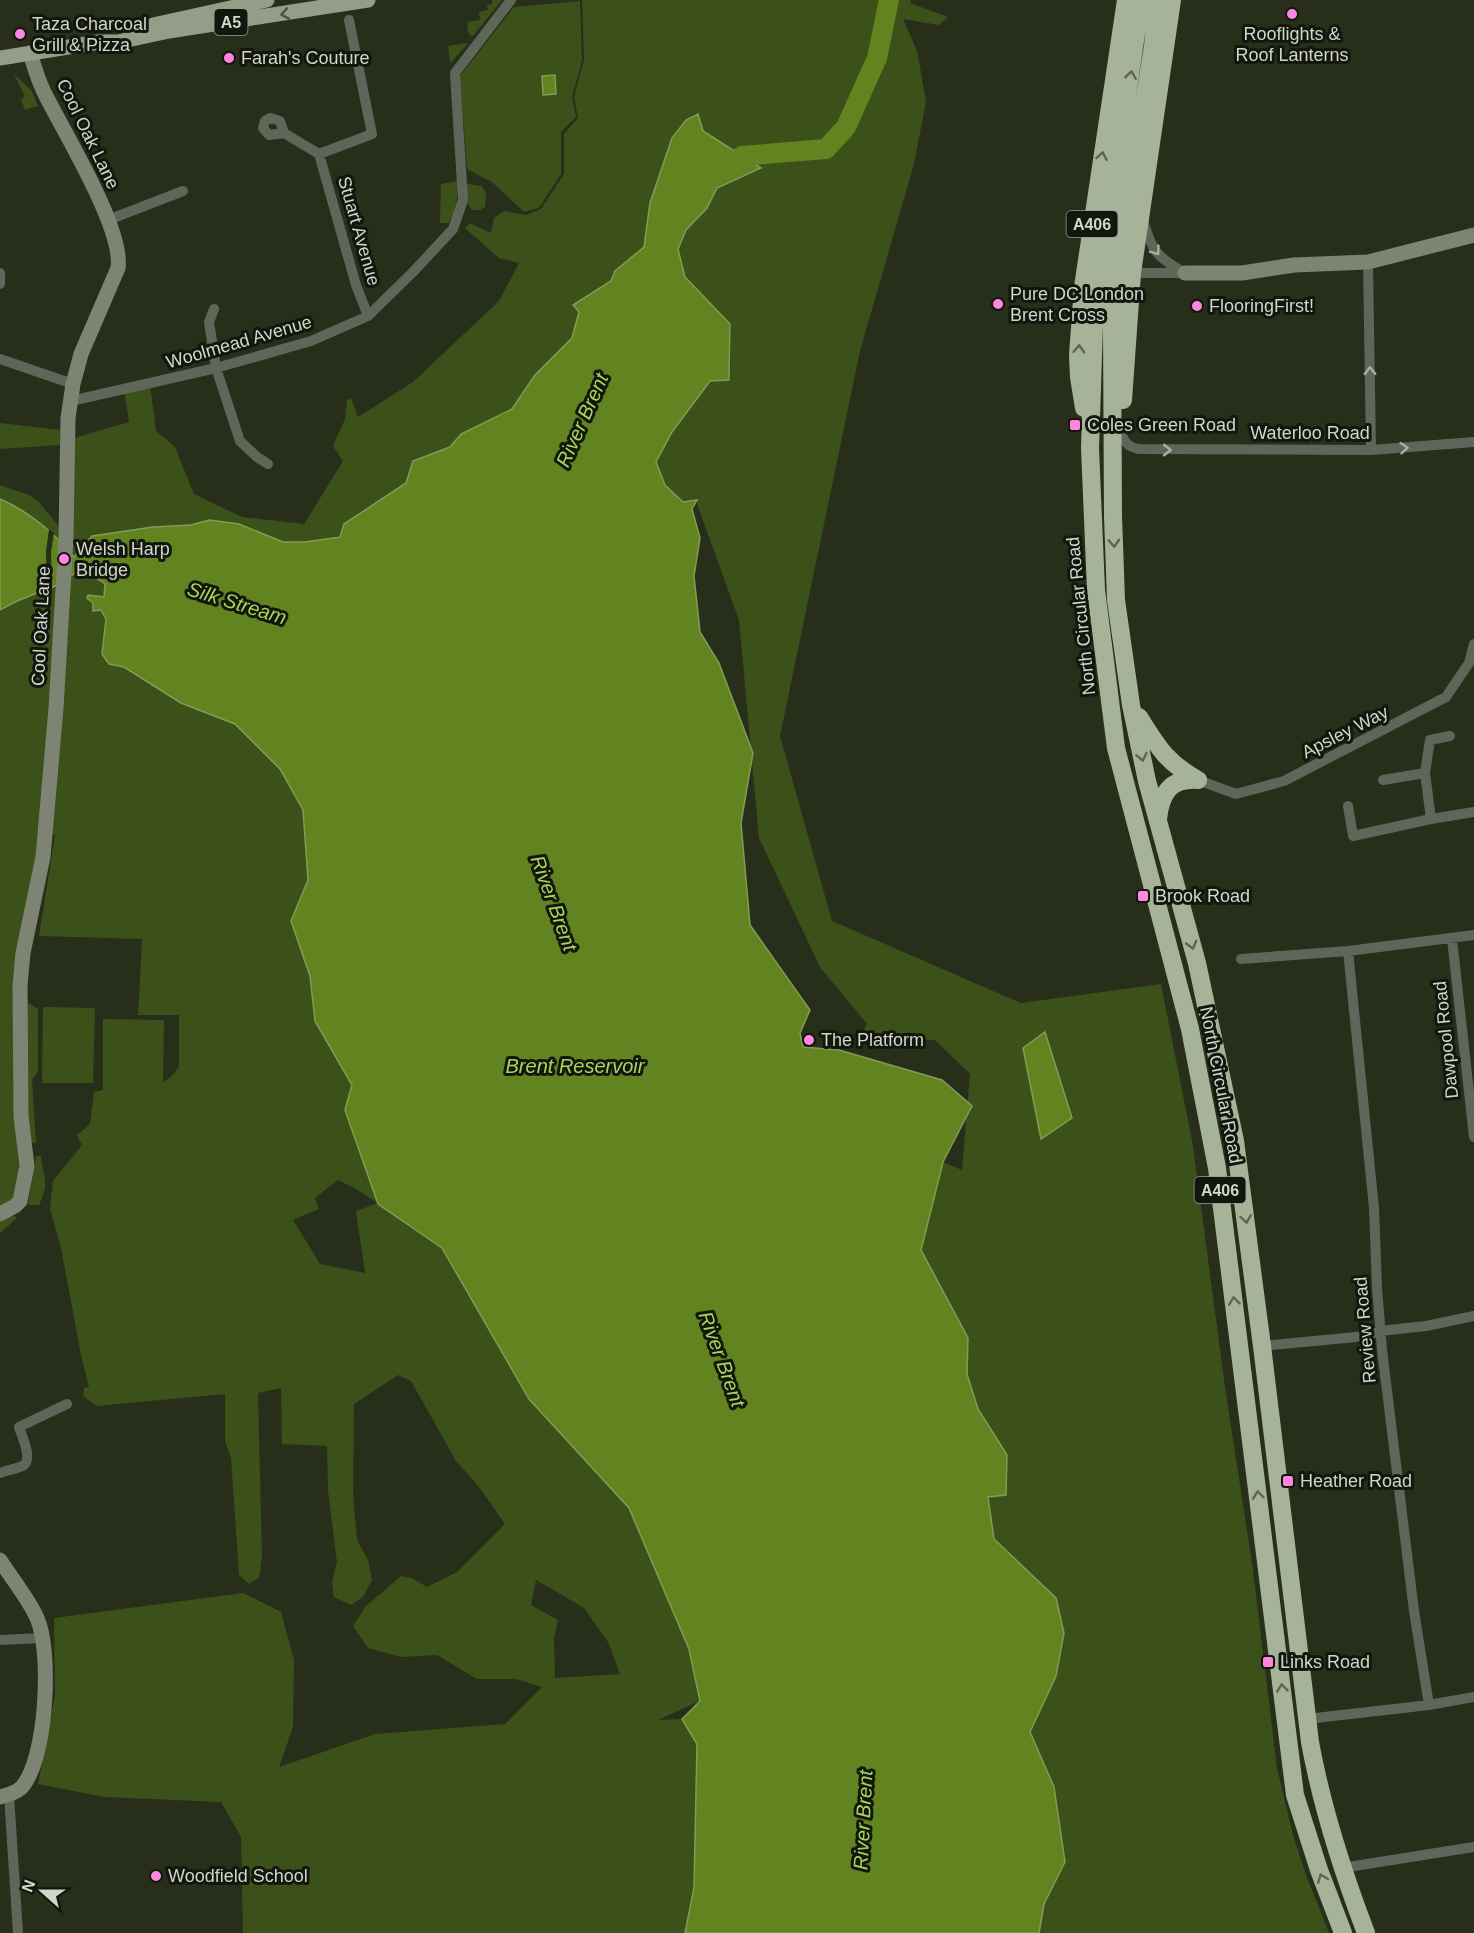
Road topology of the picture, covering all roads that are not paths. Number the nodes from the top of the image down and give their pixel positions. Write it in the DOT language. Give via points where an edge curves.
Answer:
graph roads {
  1 [pos="267,0"];
  2 [pos="366,0"];
  3 [pos="511,0"];
  4 [pos="1126,0"];
  5 [pos="1141,0"];
  6 [pos="1158,0"];
  7 [pos="1172,0"];
  8 [pos="349,20"];
  9 [pos="99,42"];
  10 [pos="1144,45"];
  11 [pos="30,53"];
  12 [pos="0,58"];
  13 [pos="284,134"];
  14 [pos="319,154"];
  15 [pos="183,190"];
  16 [pos="1142,217"];
  17 [pos="108,220"];
  18 [pos="1474,235"];
  19 [pos="1368,261"];
  20 [pos="0,273"];
  21 [pos="1185,273"];
  22 [pos="1116,277"];
  23 [pos="0,285"];
  24 [pos="214,309"];
  25 [pos="368,316"];
  26 [pos="0,359"];
  27 [pos="216,368"];
  28 [pos="73,384"];
  29 [pos="71,401"];
  30 [pos="1119,430"];
  31 [pos="1474,442"];
  32 [pos="1090,448"];
  33 [pos="1371,450"];
  34 [pos="268,464"];
  35 [pos="1113,484"];
  36 [pos="1474,644"];
  37 [pos="1131,705"];
  38 [pos="1450,736"];
  39 [pos="1425,773"];
  40 [pos="1198,780"];
  41 [pos="1383,780"];
  42 [pos="1348,806"];
  43 [pos="1474,812"];
  44 [pos="1431,819"];
  45 [pos="1158,822"];
  46 [pos="1474,935"];
  47 [pos="1452,939"];
  48 [pos="1348,951"];
  49 [pos="1241,959"];
  50 [pos="1474,1137"];
  51 [pos="0,1214"];
  52 [pos="1474,1316"];
  53 [pos="1380,1331"];
  54 [pos="1262,1346"];
  55 [pos="67,1404"];
  56 [pos="0,1473"];
  57 [pos="0,1560"];
  58 [pos="42,1638"];
  59 [pos="0,1640"];
  60 [pos="1474,1697"];
  61 [pos="1429,1705"];
  62 [pos="1307,1719"];
  63 [pos="4,1796"];
  64 [pos="1474,1847"];
  65 [pos="1342,1869"];
  66 [pos="18,1933"];
  67 [pos="1343,1933"];
  68 [pos="1366,1933"];
  1 -- 9 [label="main road, A5" via="118,32"];
  2 -- 9 [label="main road, A5, one-way"];
  3 -- 25 [label="street, Woolmead Avenue" via="455,73 463,200 453,229"];
  32 -- 4 [label="highway, A406, one-way" via="1079,377 1081,316"];
  5 -- 10 [label="highway, A406"];
  6 -- 10 [label="highway, A406"];
  7 -- 16 [label="highway, A406"];
  8 -- 14 [label="street" via="372,134"];
  9 -- 11 [label="main road, A5"];
  10 -- 22 [label="highway, A406"];
  11 -- 12 [label="main road, A5"];
  11 -- 17 [label="street, Cool Oak Lane"];
  13 -- 14 [label="street"];
  14 -- 25 [label="street, Stuart Avenue"];
  15 -- 17 [label="street"];
  16 -- 21 [label="street, one-way" via="1152,248 1164,261"];
  16 -- 22 [label="highway, A406"];
  17 -- 28 [label="street, Cool Oak Lane" via="118,248 118,268 81,354"];
  18 -- 19 [label="street"];
  19 -- 21 [label="street" via="1294,265 1242,273"];
  33 -- 19 [label="street, one-way"];
  20 -- 23 [label="street"];
  21 -- 22 [label="street"];
  22 -- 30 [label="highway, A406"];
  22 -- 32 [label="highway, North Circular Road / A406" via="1094,326"];
  22 -- 35 [label="highway, North Circular Road / A406" via="1112,327"];
  24 -- 27 [label="street" via="209,322"];
  25 -- 27 [label="street, Woolmead Avenue" via="311,341"];
  26 -- 28 [label="street"];
  27 -- 29 [label="street, Woolmead Avenue"];
  27 -- 34 [label="street" via="240,441"];
  28 -- 29 [label="street, Cool Oak Lane"];
  29 -- 51 [label="street, Cool Oak Lane" via="56,708 43,857 20,985 21,1116 27,1166 20,1201"];
  30 -- 33 [label="street, Waterloo Road, one-way" via="1124,441 1139,450"];
  30 -- 35 [label="highway, A406"];
  33 -- 31 [label="street, Waterloo Road, one-way"];
  67 -- 32 [label="highway, North Circular Road / A406, one-way" via="1295,1795 1215,1158 1172,956 1116,748 1096,590"];
  35 -- 37 [label="highway, North Circular Road / A406, one-way" via="1116,600"];
  36 -- 40 [label="street, Apsley Way" via="1469,663 1446,697 1284,781 1236,794"];
  37 -- 40 [label="highway" via="1169,761"];
  37 -- 45 [label="highway, North Circular Road / A406, one-way"];
  38 -- 39 [label="street" via="1430,740"];
  39 -- 41 [label="street"];
  39 -- 44 [label="street"];
  40 -- 45 [label="highway" via="1185,779 1171,786 1162,799"];
  42 -- 44 [label="street" via="1353,836"];
  43 -- 44 [label="street"];
  45 -- 54 [label="highway, North Circular Road / A406, one-way" via="1197,963 1223,1080 1247,1223"];
  46 -- 47 [label="street"];
  47 -- 48 [label="street"];
  47 -- 50 [label="street, Dawpool Road"];
  48 -- 49 [label="street"];
  48 -- 53 [label="street, Review Road" via="1374,1208"];
  52 -- 53 [label="street"];
  53 -- 54 [label="street"];
  53 -- 61 [label="street, Review Road"];
  54 -- 62 [label="highway, North Circular Road / A406"];
  55 -- 56 [label="street" via="19,1427 26,1461"];
  57 -- 58 [label="street" via="38,1619"];
  58 -- 59 [label="street"];
  58 -- 63 [label="street" via="46,1700 41,1735 30,1772 21,1787"];
  60 -- 61 [label="street"];
  61 -- 62 [label="street"];
  62 -- 65 [label="highway, North Circular Road / A406" via="1317,1780"];
  63 -- 66 [label="street"];
  64 -- 65 [label="street"];
  65 -- 68 [label="highway, North Circular Road / A406"];
}
